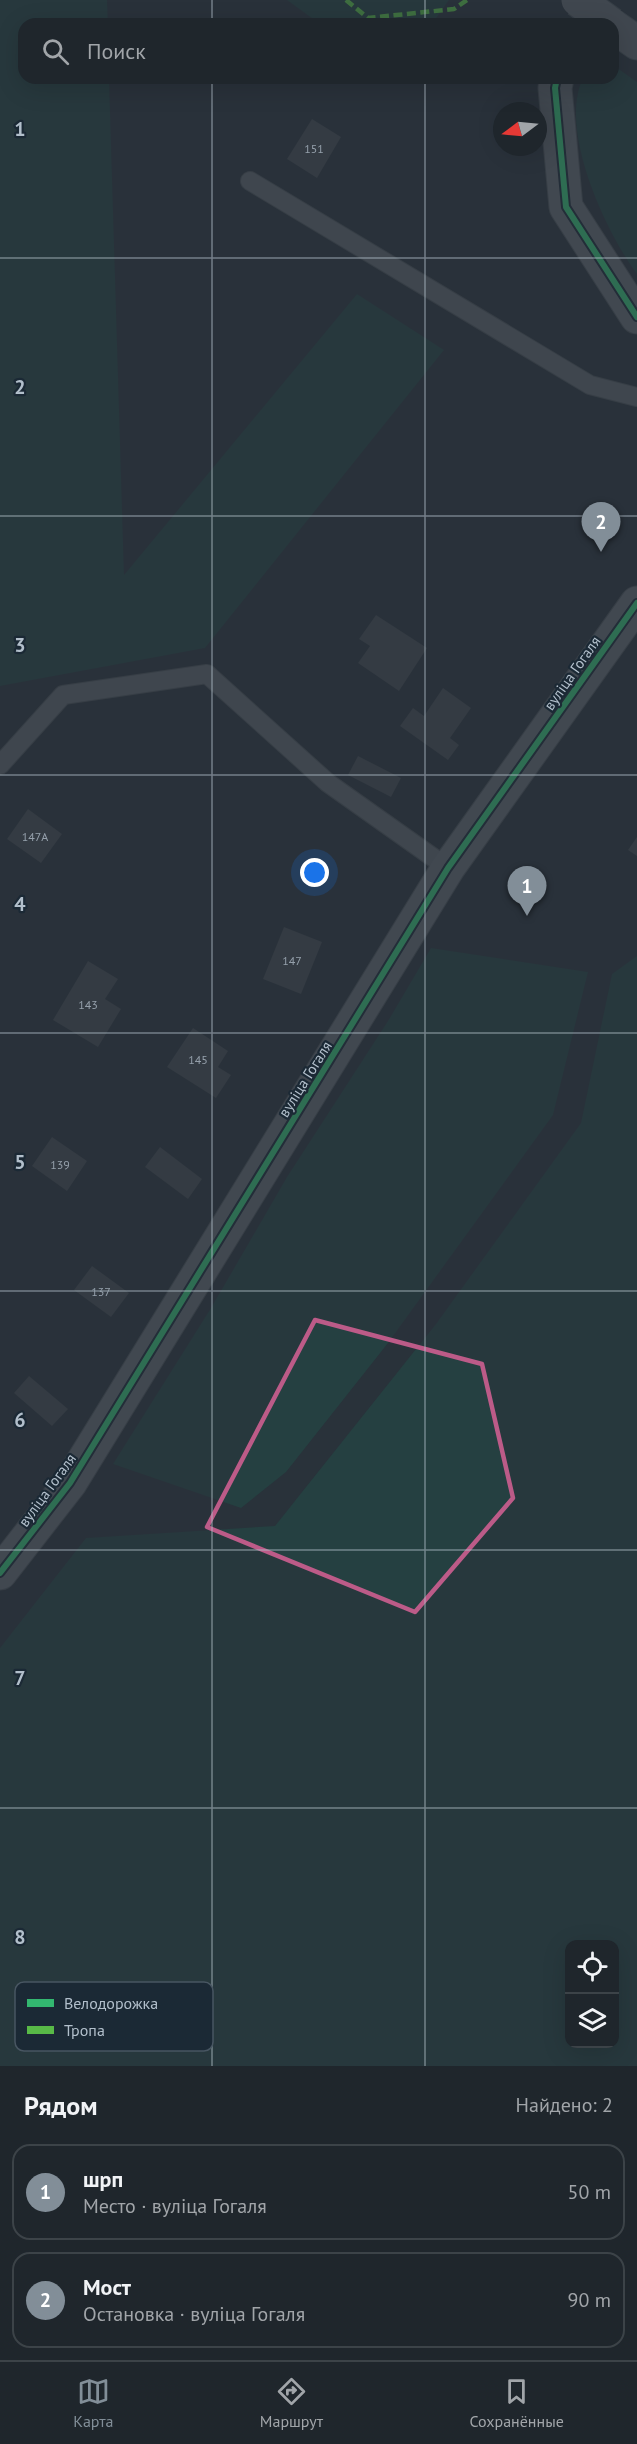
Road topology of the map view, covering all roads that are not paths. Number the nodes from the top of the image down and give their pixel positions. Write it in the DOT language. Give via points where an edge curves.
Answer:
graph roads {
  1 [pos="578,0"];
  2 [pos="614,0"];
  3 [pos="594,18"];
  4 [pos="602,18"];
  5 [pos="619,30"];
  6 [pos="637,43"];
  7 [pos="556,84"];
  8 [pos="250,180"];
  9 [pos="637,317"];
  10 [pos="637,397"];
  11 [pos="637,603"];
  12 [pos="0,765"];
  13 [pos="448,868"];
  14 [pos="0,1573"];
  1 -- 4 [label="main road, bridge"];
  2 -- 3 [label="street"];
  5 -- 6 [label="main road"];
  7 -- 9 [label="street" via="566,207"];
  8 -- 10 [label="lane" via="590,385"];
  11 -- 13 [label="street, вуліца Гогаля"];
  12 -- 13 [label="lane" via="63,695 207,674 328,783"];
  13 -- 14 [label="street, вуліца Гогаля" via="70,1483"];
}
